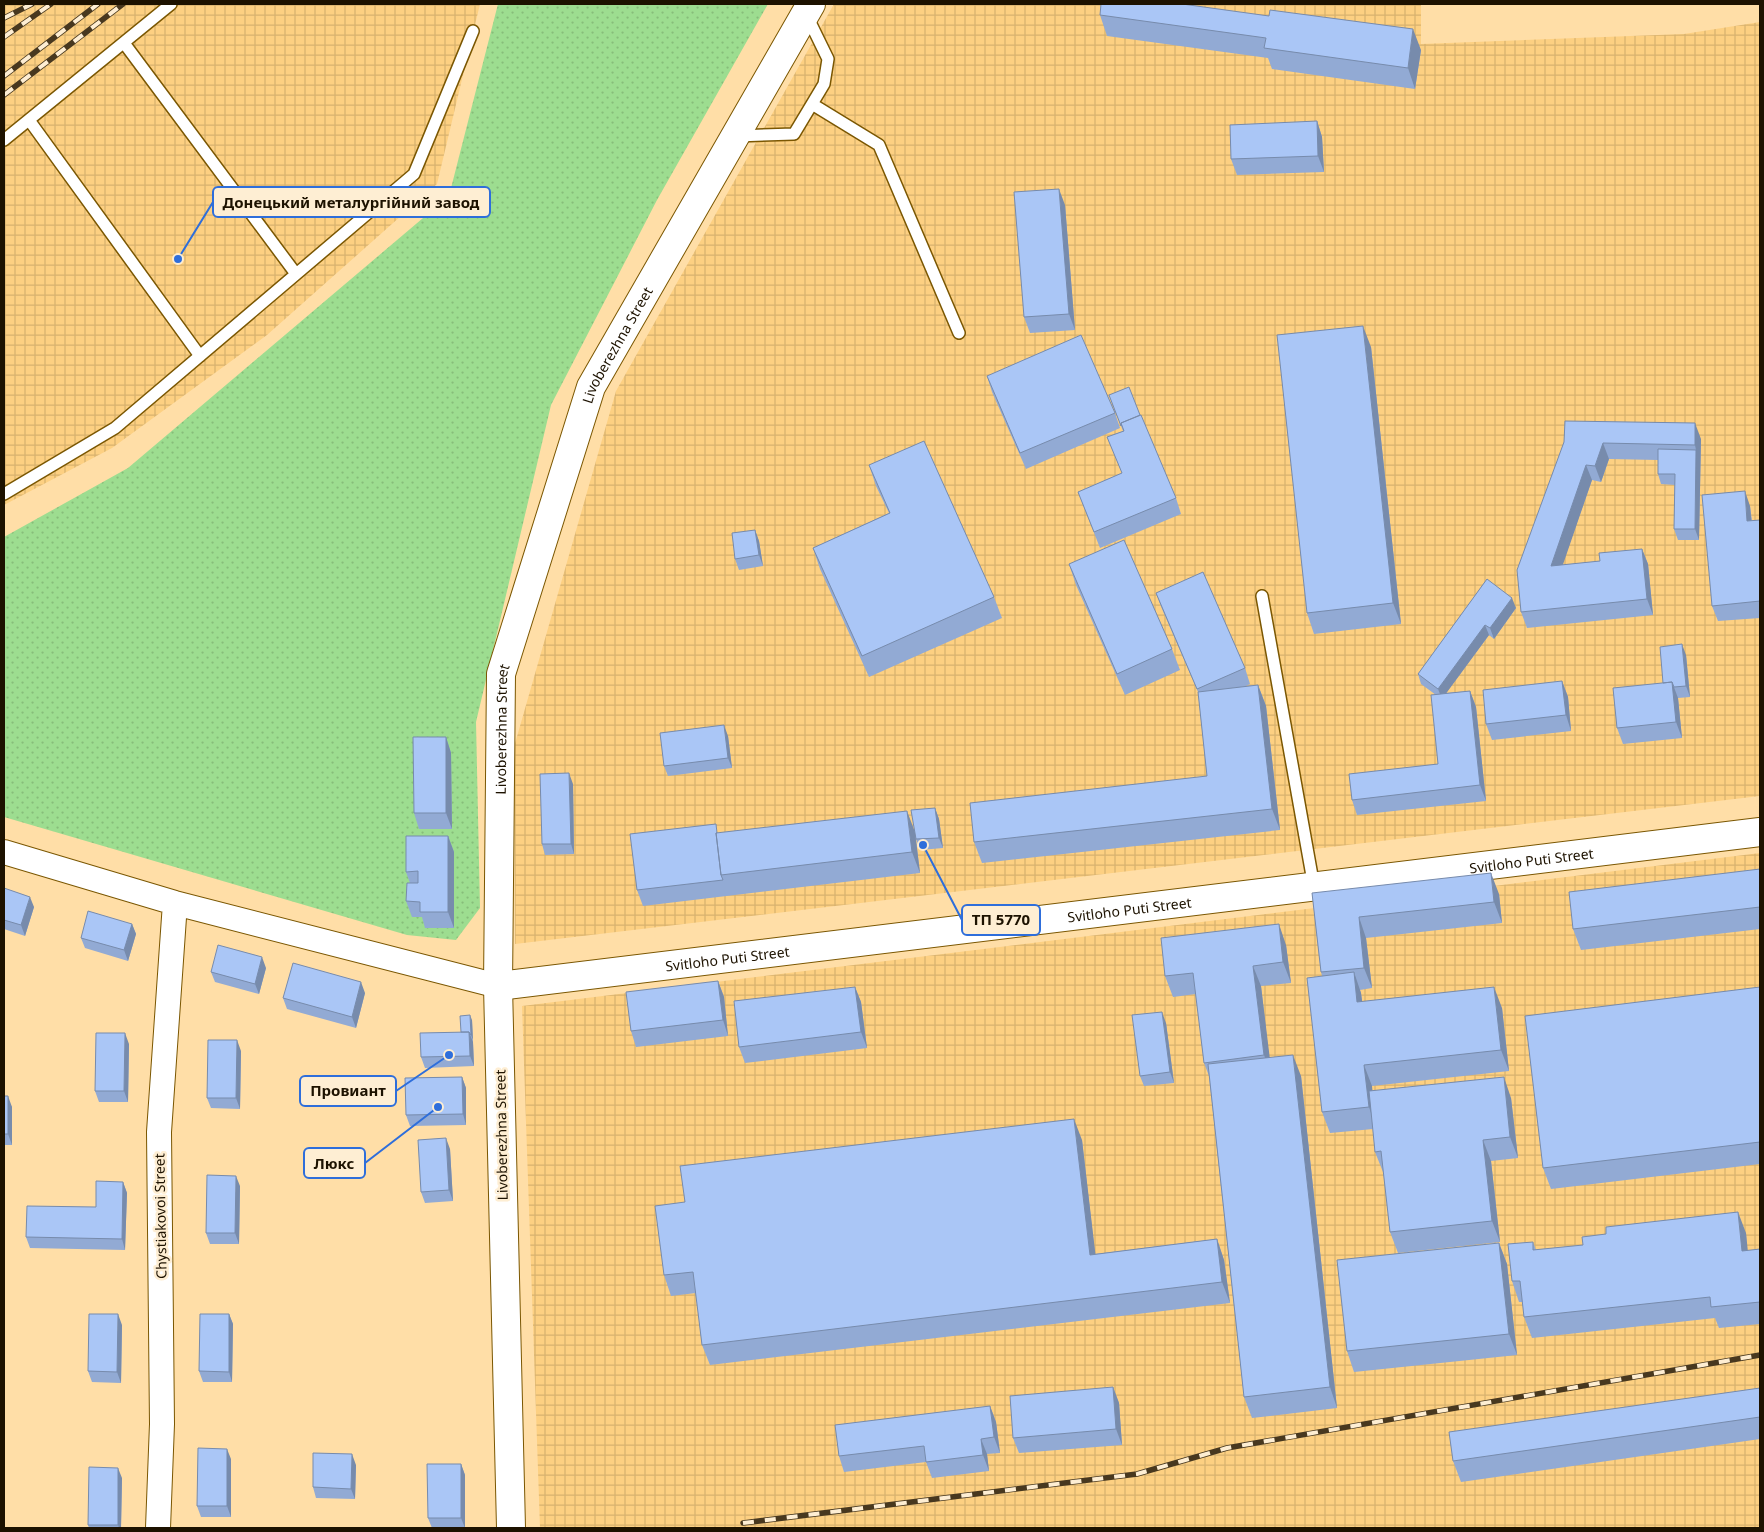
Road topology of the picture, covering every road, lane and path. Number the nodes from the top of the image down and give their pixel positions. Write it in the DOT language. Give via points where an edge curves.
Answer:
graph roads {
  1 [pos="171,4"];
  2 [pos="808,8"];
  3 [pos="473,31"];
  4 [pos="124,43"];
  5 [pos="812,104"];
  6 [pos="29,120"];
  7 [pos="735,136"];
  8 [pos="4,140"];
  9 [pos="296,274"];
  10 [pos="959,334"];
  11 [pos="200,356"];
  12 [pos="4,494"];
  13 [pos="1262,596"];
  14 [pos="1760,832"];
  15 [pos="4,852"];
  16 [pos="1314,887"];
  17 [pos="176,903"];
  18 [pos="498,986"];
  19 [pos="158,1528"];
  20 [pos="511,1528"];
  1 -- 4 [label="lane"];
  2 -- 5 [label="lane" via="828,59 824,84"];
  2 -- 7 [label="main road, Livoberezhna Street"];
  3 -- 9 [label="lane" via="414,174"];
  4 -- 6 [label="lane"];
  4 -- 9 [label="lane"];
  5 -- 7 [label="lane" via="794,134"];
  5 -- 10 [label="lane" via="879,144"];
  6 -- 8 [label="lane"];
  6 -- 11 [label="lane"];
  7 -- 18 [label="main road, Livoberezhna Street" via="591,387 501,674"];
  9 -- 11 [label="lane"];
  11 -- 12 [label="lane" via="116,428"];
  13 -- 16 [label="lane"];
  14 -- 16 [label="main road, Svitloho Puti Street"];
  15 -- 17 [label="street"];
  16 -- 18 [label="main road, Svitloho Puti Street"];
  17 -- 18 [label="street"];
  17 -- 19 [label="street, Chystiakovoi Street" via="160,1132 162,1424"];
  18 -- 20 [label="main road, Livoberezhna Street"];
}
